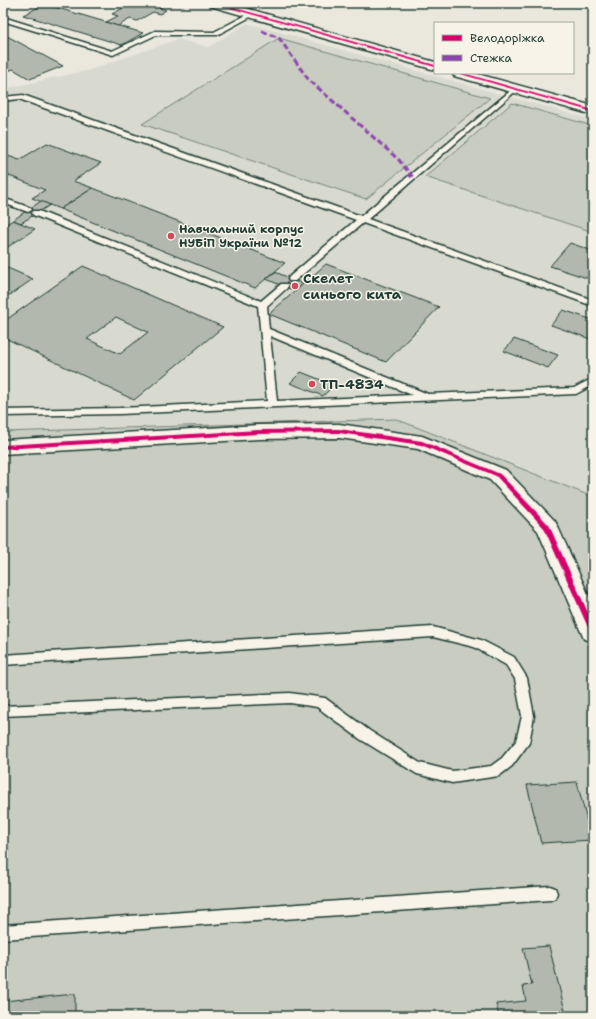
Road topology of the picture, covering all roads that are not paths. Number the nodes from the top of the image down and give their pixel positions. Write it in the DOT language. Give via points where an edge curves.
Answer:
graph roads {
  1 [pos="214,3"];
  2 [pos="252,14"];
  3 [pos="3,19"];
  4 [pos="434,66"];
  5 [pos="462,74"];
  6 [pos="515,89"];
  7 [pos="3,99"];
  8 [pos="593,111"];
  9 [pos="3,200"];
  10 [pos="362,220"];
  11 [pos="292,279"];
  12 [pos="284,286"];
  13 [pos="593,303"];
  14 [pos="262,305"];
  15 [pos="264,330"];
  16 [pos="593,381"];
  17 [pos="428,398"];
  18 [pos="272,404"];
  19 [pos="3,413"];
  20 [pos="3,447"];
  21 [pos="592,626"];
  22 [pos="3,660"];
  23 [pos="3,711"];
  24 [pos="550,893"];
  25 [pos="3,932"];
  1 -- 2 [label="street"];
  2 -- 3 [label="lane" via="215,34 155,32 113,53"];
  2 -- 4 [label="street"];
  5 -- 6 [label="street"];
  6 -- 8 [label="street"];
  6 -- 10 [label="lane"];
  7 -- 10 [label="lane" via="20,97"];
  9 -- 14 [label="lane"];
  10 -- 11 [label="lane"];
  10 -- 13 [label="lane"];
  12 -- 14 [label="lane"];
  14 -- 15 [label="lane"];
  15 -- 17 [label="lane"];
  15 -- 18 [label="lane"];
  16 -- 17 [label="lane" via="576,391"];
  17 -- 18 [label="lane"];
  18 -- 19 [label="lane"];
  20 -- 21 [label="street" via="259,432 339,431 422,444 498,475 547,527"];
  22 -- 23 [label="lane" via="433,632 477,643 510,660 521,678 528,716 522,742 507,762 494,772 452,777 417,768 320,702 290,698"];
  24 -- 25 [label="lane"];
}
